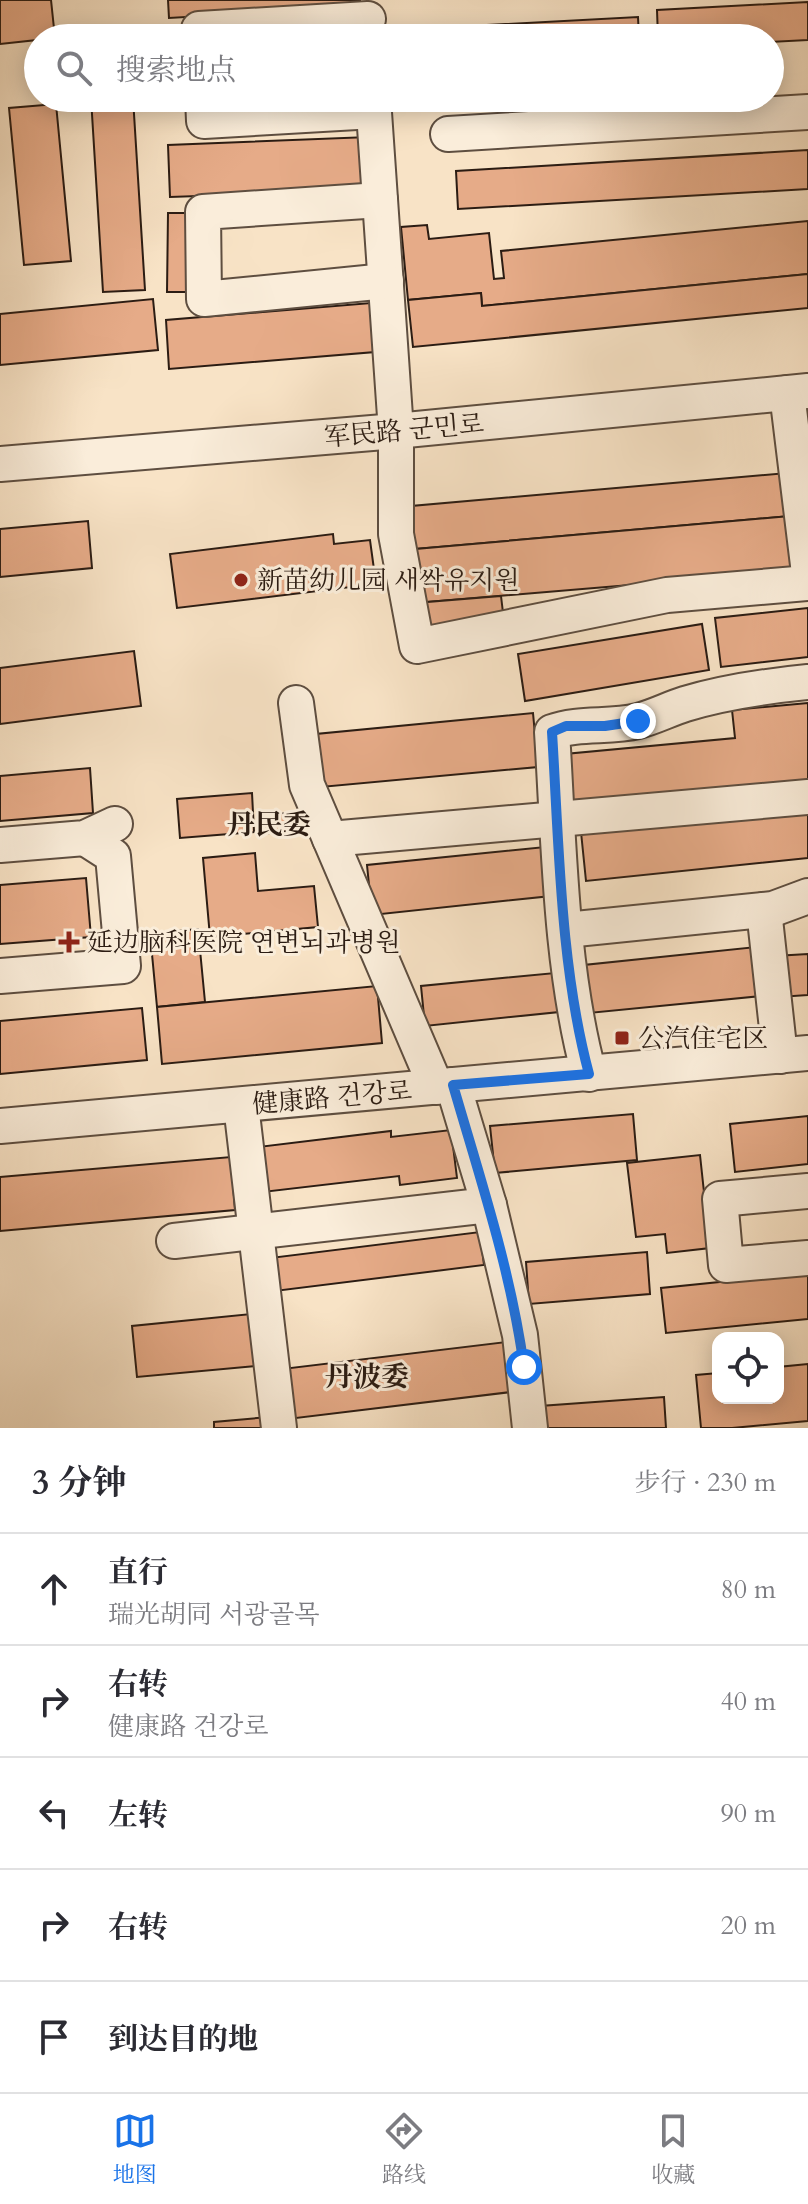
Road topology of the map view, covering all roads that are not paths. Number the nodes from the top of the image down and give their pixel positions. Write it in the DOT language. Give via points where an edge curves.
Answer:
graph roads {
  1 [pos="368,19"];
  2 [pos="284,24"];
  3 [pos="204,112"];
  4 [pos="300,112"];
  5 [pos="374,112"];
  6 [pos="808,112"];
  7 [pos="448,134"];
  8 [pos="380,200"];
  9 [pos="386,281"];
  10 [pos="798,392"];
  11 [pos="396,431"];
  12 [pos="0,464"];
  13 [pos="808,565"];
  14 [pos="808,583"];
  15 [pos="808,682"];
  16 [pos="296,703"];
  17 [pos="808,797"];
  18 [pos="558,820"];
  19 [pos="330,839"];
  20 [pos="0,845"];
  21 [pos="808,896"];
  22 [pos="764,910"];
  23 [pos="566,930"];
  24 [pos="0,976"];
  25 [pos="794,1054"];
  26 [pos="589,1074"];
  27 [pos="444,1086"];
  28 [pos="241,1105"];
  29 [pos="0,1126"];
  30 [pos="808,1191"];
  31 [pos="489,1205"];
  32 [pos="255,1233"];
  33 [pos="174,1241"];
  34 [pos="808,1258"];
  35 [pos="279,1428"];
  36 [pos="530,1428"];
  1 -- 2 [label="street"];
  3 -- 4 [label="street" via="204,121"];
  5 -- 8 [label="street"];
  6 -- 7 [label="street"];
  8 -- 9 [label="street"];
  8 -- 9 [label="street" via="203,212 204,299"];
  9 -- 11 [label="street"];
  10 -- 11 [label="street, 军民路 군민로"];
  10 -- 13 [label="street"];
  11 -- 12 [label="street, 军民路 군민로"];
  11 -- 14 [label="street" via="396,534 417,646 667,595"];
  15 -- 18 [label="street" via="735,692 638,721 566,726 552,732"];
  16 -- 19 [label="street" via="307,785"];
  17 -- 18 [label="street"];
  18 -- 19 [label="street"];
  18 -- 23 [label="street"];
  19 -- 27 [label="street"];
  20 -- 24 [label="street" via="100,831 113,856 123,966"];
  21 -- 22 [label="street"];
  22 -- 23 [label="street"];
  22 -- 25 [label="street"];
  23 -- 26 [label="street" via="577,1031"];
  25 -- 26 [label="street, 健康路 건강로"];
  26 -- 27 [label="street, 健康路 건강로"];
  27 -- 28 [label="street, 健康路 건강로"];
  27 -- 31 [label="street"];
  28 -- 29 [label="street, 健康路 건강로"];
  28 -- 32 [label="street"];
  30 -- 34 [label="street" via="720,1199 726,1265"];
  31 -- 32 [label="street"];
  31 -- 36 [label="street" via="520,1335"];
  32 -- 33 [label="street"];
  32 -- 35 [label="street"];
}
